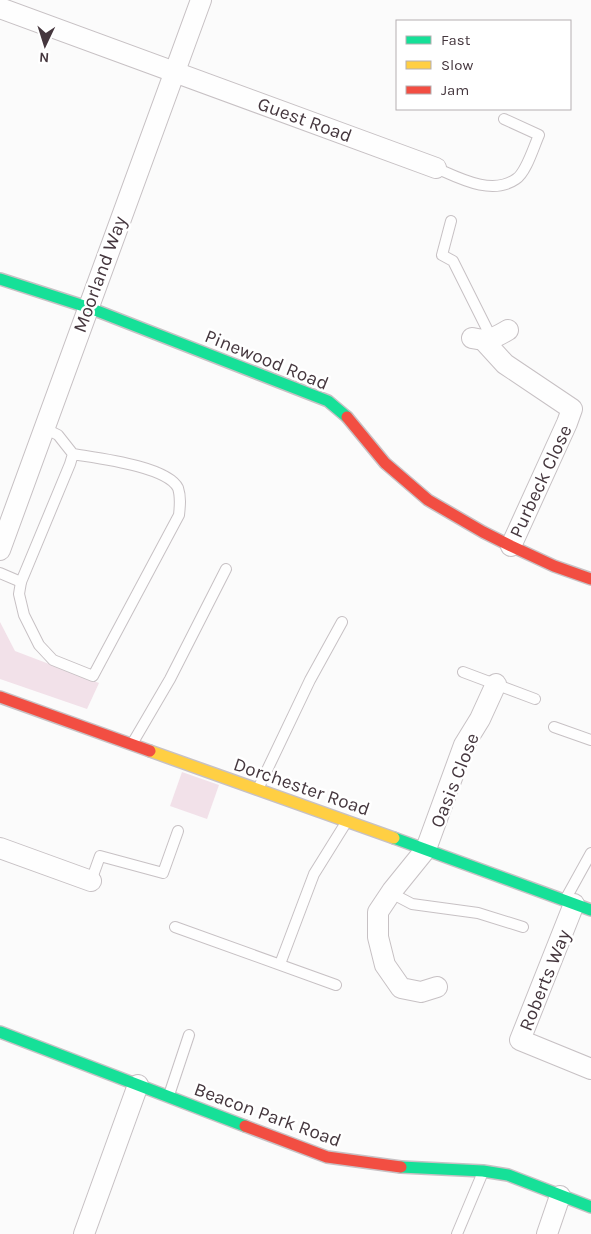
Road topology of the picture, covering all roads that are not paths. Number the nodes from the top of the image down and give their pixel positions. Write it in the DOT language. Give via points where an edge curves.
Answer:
graph roads {
  1 [pos="200,0"];
  2 [pos="0,8"];
  3 [pos="174,71"];
  4 [pos="504,119"];
  5 [pos="436,168"];
  6 [pos="451,221"];
  7 [pos="0,279"];
  8 [pos="87,307"];
  9 [pos="489,337"];
  10 [pos="44,428"];
  11 [pos="73,454"];
  12 [pos="510,546"];
  13 [pos="0,550"];
  14 [pos="226,568"];
  15 [pos="0,573"];
  16 [pos="591,579"];
  17 [pos="21,582"];
  18 [pos="342,622"];
  19 [pos="463,672"];
  20 [pos="496,684"];
  21 [pos="0,697"];
  22 [pos="535,699"];
  23 [pos="554,727"];
  24 [pos="591,740"];
  25 [pos="131,744"];
  26 [pos="258,790"];
  27 [pos="347,821"];
  28 [pos="178,831"];
  29 [pos="0,848"];
  30 [pos="426,849"];
  31 [pos="591,853"];
  32 [pos="91,881"];
  33 [pos="391,893"];
  34 [pos="576,905"];
  35 [pos="175,927"];
  36 [pos="523,927"];
  37 [pos="280,964"];
  38 [pos="336,985"];
  39 [pos="437,988"];
  40 [pos="0,1032"];
  41 [pos="189,1035"];
  42 [pos="591,1069"];
  43 [pos="138,1085"];
  44 [pos="169,1096"];
  45 [pos="483,1171"];
  46 [pos="560,1196"];
  47 [pos="591,1207"];
  48 [pos="84,1234"];
  49 [pos="457,1234"];
  50 [pos="546,1234"];
  1 -- 3 [label="street, Moorland Way"];
  2 -- 3 [label="street, Guest Road"];
  3 -- 5 [label="street, Guest Road"];
  3 -- 8 [label="street, Moorland Way"];
  4 -- 5 [label="lane" via="540,135 517,179 496,187 479,185"];
  6 -- 9 [label="lane" via="442,255 453,261"];
  7 -- 8 [label="street, Pinewood Road"];
  8 -- 10 [label="street, Moorland Way"];
  8 -- 12 [label="street, Pinewood Road" via="328,401 346,416 385,463 428,500"];
  9 -- 12 [label="street, Purbeck Close" via="505,364 572,409"];
  10 -- 11 [label="lane" via="58,435"];
  10 -- 13 [label="street, Moorland Way"];
  11 -- 17 [label="lane"];
  11 -- 17 [label="lane" via="147,468 166,476 177,487 181,502 179,515 93,676 52,660 38,645 24,615 19,594"];
  12 -- 16 [label="street, Pinewood Road"];
  14 -- 25 [label="lane" via="170,679"];
  15 -- 17 [label="lane"];
  18 -- 26 [label="lane" via="310,680"];
  19 -- 20 [label="lane"];
  20 -- 22 [label="lane"];
  20 -- 30 [label="street, Oasis Close" via="464,745"];
  21 -- 25 [label="street, Dorchester Road"];
  23 -- 24 [label="lane"];
  25 -- 26 [label="street, Dorchester Road"];
  26 -- 27 [label="street, Dorchester Road"];
  27 -- 30 [label="street, Dorchester Road"];
  27 -- 37 [label="lane" via="314,874"];
  28 -- 32 [label="lane" via="163,873 100,856"];
  29 -- 32 [label="street"];
  30 -- 33 [label="street, Oasis Close"];
  30 -- 34 [label="street, Dorchester Road"];
  31 -- 34 [label="lane"];
  33 -- 36 [label="lane" via="412,904 478,913"];
  33 -- 39 [label="street, Oasis Close" via="378,912 378,938 385,964 401,988 421,992"];
  34 -- 42 [label="street, Roberts Way" via="520,1040"];
  35 -- 37 [label="lane"];
  37 -- 38 [label="lane"];
  40 -- 43 [label="street, Beacon Park Road"];
  41 -- 44 [label="lane"];
  43 -- 44 [label="street, Beacon Park Road"];
  43 -- 48 [label="street"];
  44 -- 45 [label="street, Beacon Park Road" via="327,1157 408,1168"];
  45 -- 46 [label="street, Beacon Park Road" via="508,1175"];
  45 -- 49 [label="lane"];
  46 -- 47 [label="street, Beacon Park Road"];
  46 -- 50 [label="street"];
}
